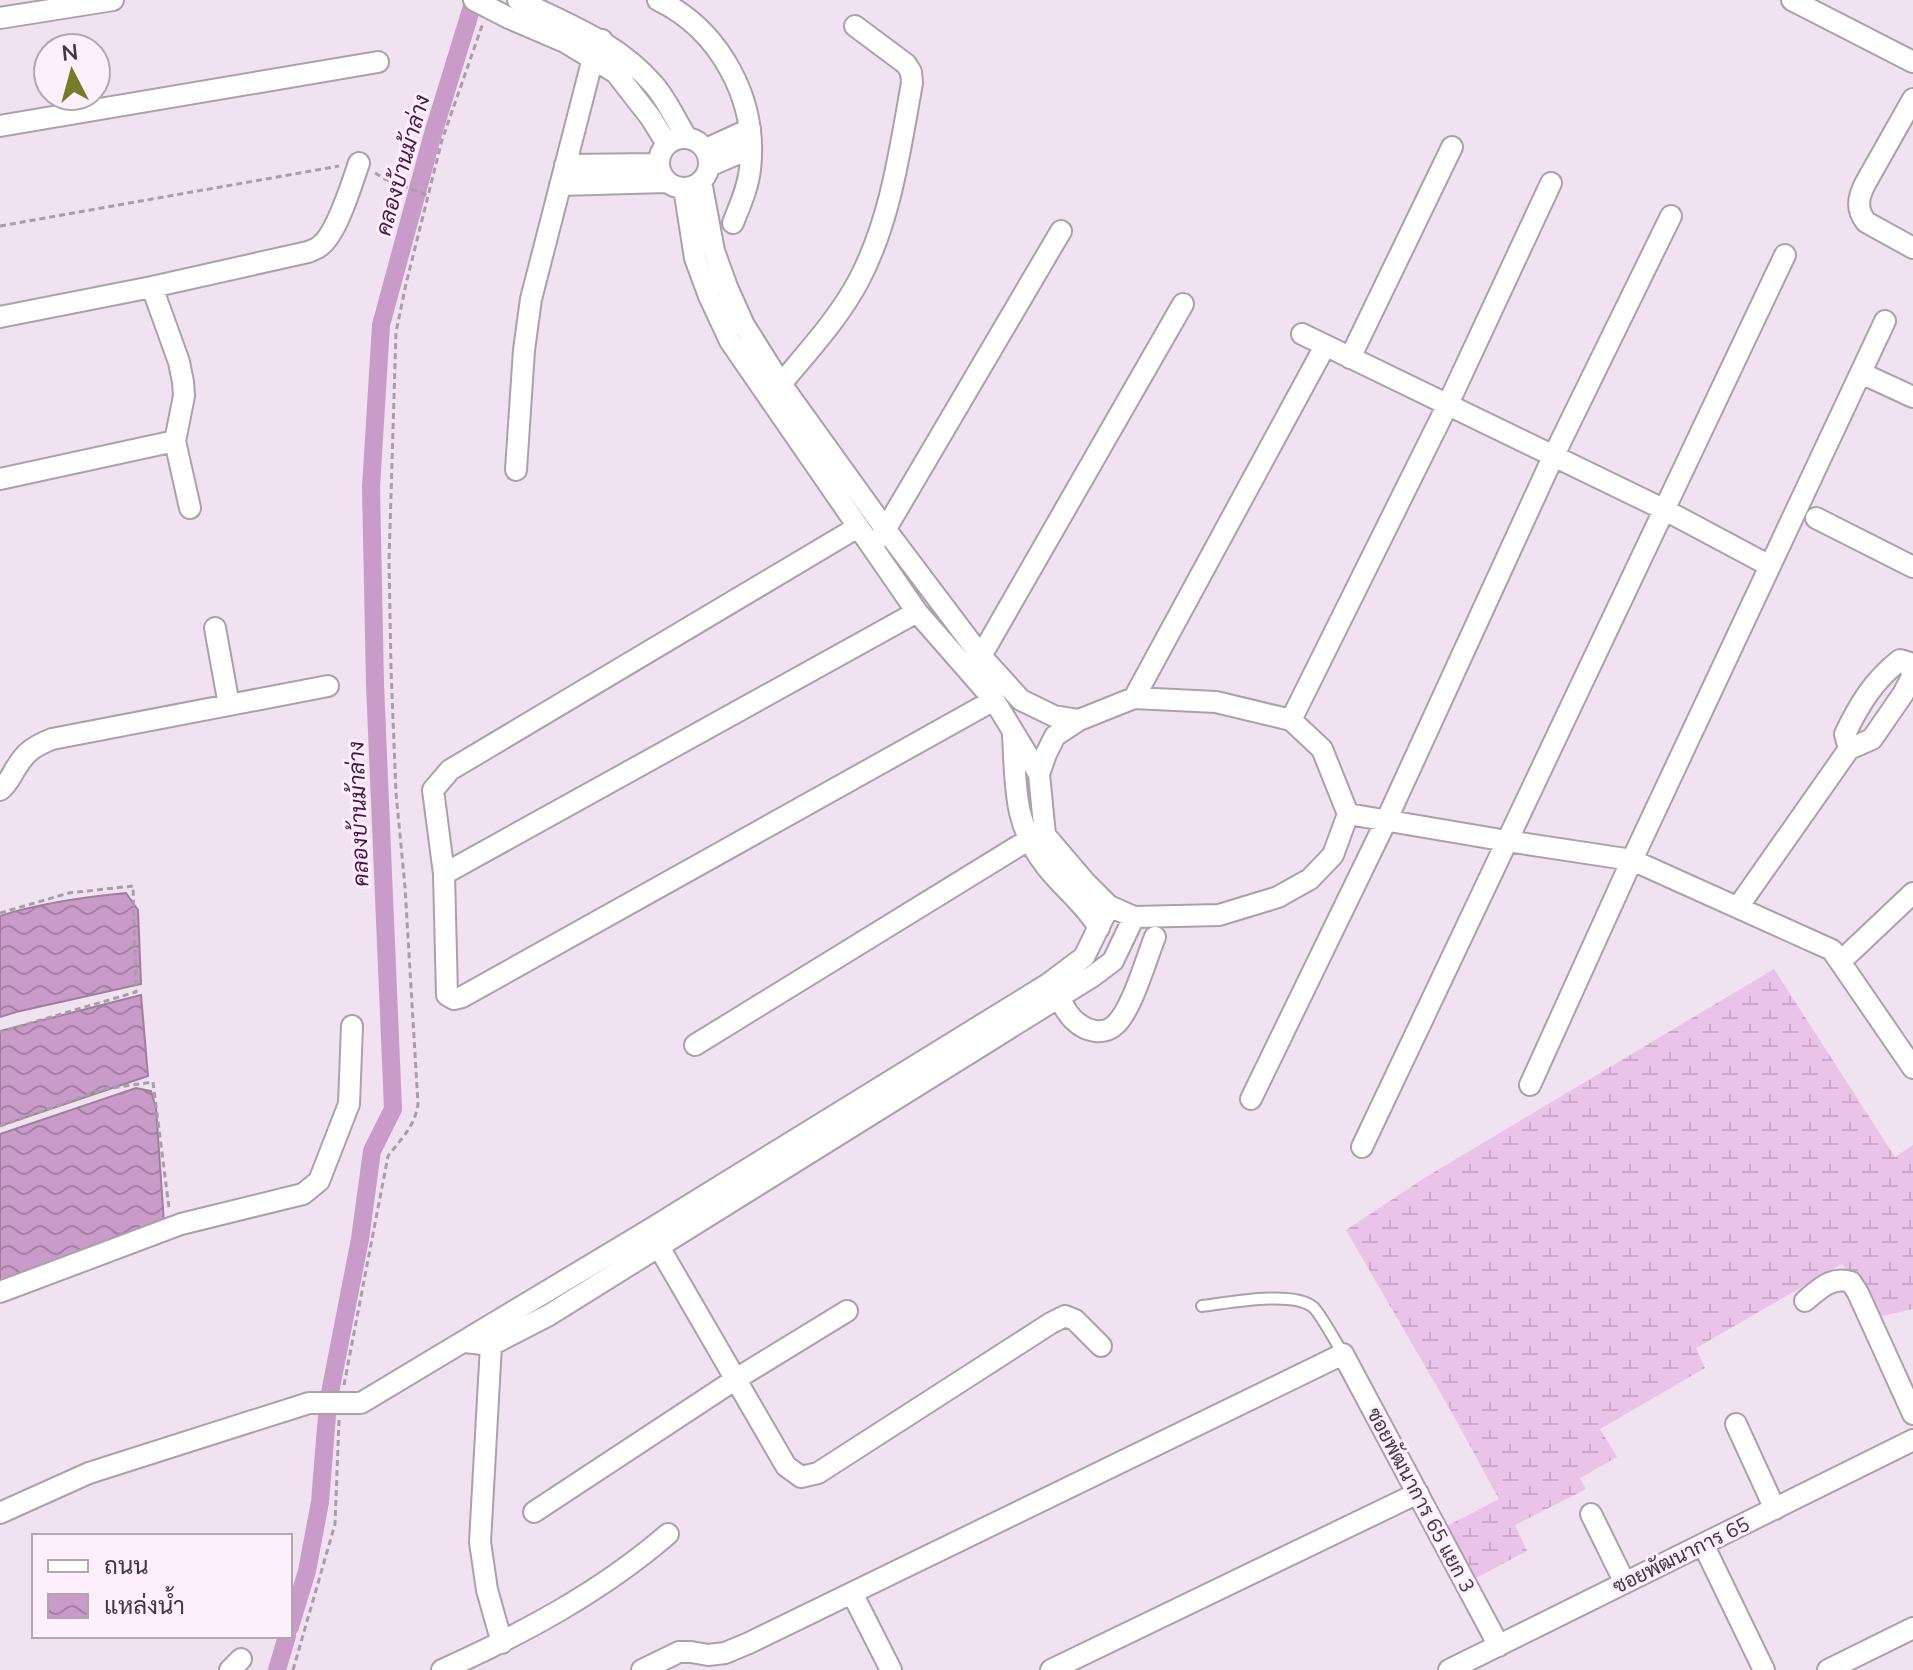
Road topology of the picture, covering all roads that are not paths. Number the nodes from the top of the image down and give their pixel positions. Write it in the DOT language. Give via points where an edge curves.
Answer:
graph roads {
  1 [pos="113,0"];
  2 [pos="658,0"];
  3 [pos="1792,0"];
  4 [pos="480,6"];
  5 [pos="514,9"];
  6 [pos="0,18"];
  7 [pos="855,26"];
  8 [pos="597,49"];
  9 [pos="378,62"];
  10 [pos="1913,62"];
  11 [pos="1913,99"];
  12 [pos="0,126"];
  13 [pos="750,138"];
  14 [pos="677,141"];
  15 [pos="1452,147"];
  16 [pos="359,163"];
  17 [pos="687,172"];
  18 [pos="563,175"];
  19 [pos="1551,183"];
  20 [pos="1671,216"];
  21 [pos="733,223"];
  22 [pos="1061,231"];
  23 [pos="1913,248"];
  24 [pos="1785,255"];
  25 [pos="152,287"];
  26 [pos="1183,304"];
  27 [pos="0,317"];
  28 [pos="1885,321"];
  29 [pos="1302,334"];
  30 [pos="1325,346"];
  31 [pos="1350,358"];
  32 [pos="1861,373"];
  33 [pos="781,384"];
  34 [pos="1913,397"];
  35 [pos="1447,406"];
  36 [pos="175,441"];
  37 [pos="1553,457"];
  38 [pos="516,470"];
  39 [pos="0,479"];
  40 [pos="190,508"];
  41 [pos="1663,509"];
  42 [pos="1816,518"];
  43 [pos="858,527"];
  44 [pos="886,530"];
  45 [pos="873,549"];
  46 [pos="1770,566"];
  47 [pos="1913,567"];
  48 [pos="917,612"];
  49 [pos="215,628"];
  50 [pos="981,656"];
  51 [pos="328,686"];
  52 [pos="1134,698"];
  53 [pos="994,700"];
  54 [pos="229,705"];
  55 [pos="1079,720"];
  56 [pos="1291,720"];
  57 [pos="1013,733"];
  58 [pos="1849,749"];
  59 [pos="1039,774"];
  60 [pos="0,790"];
  61 [pos="1348,814"];
  62 [pos="1386,821"];
  63 [pos="1036,838"];
  64 [pos="1507,841"];
  65 [pos="1632,860"];
  66 [pos="444,874"];
  67 [pos="1913,893"];
  68 [pos="1109,906"];
  69 [pos="1738,907"];
  70 [pos="1134,917"];
  71 [pos="1099,928"];
  72 [pos="1155,937"];
  73 [pos="1840,962"];
  74 [pos="1054,991"];
  75 [pos="352,1026"];
  76 [pos="695,1045"];
  77 [pos="1909,1055"];
  78 [pos="1530,1085"];
  79 [pos="1251,1099"];
  80 [pos="1362,1147"];
  81 [pos="653,1238"];
  82 [pos="0,1292"];
  83 [pos="538,1297"];
  84 [pos="1805,1301"];
  85 [pos="1202,1306"];
  86 [pos="847,1311"];
  87 [pos="549,1315"];
  88 [pos="489,1337"];
  89 [pos="1101,1346"];
  90 [pos="1343,1354"];
  91 [pos="736,1379"];
  92 [pos="1913,1414"];
  93 [pos="1736,1424"];
  94 [pos="1913,1440"];
  95 [pos="1418,1493"];
  96 [pos="1775,1509"];
  97 [pos="534,1512"];
  98 [pos="0,1513"];
  99 [pos="1591,1514"];
  100 [pos="668,1534"];
  101 [pos="1703,1544"];
  102 [pos="1625,1583"];
  103 [pos="852,1593"];
  104 [pos="1913,1628"];
  105 [pos="502,1643"];
  106 [pos="1499,1646"];
  107 [pos="442,1670"];
  108 [pos="642,1670"];
  109 [pos="891,1670"];
  110 [pos="1051,1670"];
  111 [pos="1449,1670"];
  112 [pos="1764,1670"];
  113 [pos="1828,1670"];
  1 -- 6 [label="street"];
  2 -- 13 [label="street" via="677,9 722,54 740,88"];
  3 -- 10 [label="street"];
  4 -- 5 [label="street"];
  5 -- 8 [label="street" via="565,42"];
  7 -- 33 [label="street" via="911,72 900,153 882,227 859,280 835,319"];
  8 -- 14 [label="street"];
  8 -- 18 [label="street"];
  9 -- 12 [label="street"];
  11 -- 23 [label="street" via="1858,205 1866,222"];
  13 -- 17 [label="street"];
  13 -- 21 [label="street" via="748,184"];
  14 -- 17 [label="street" via="697,141"];
  14 -- 17 [label="street" via="659,156"];
  15 -- 31 [label="street"];
  16 -- 25 [label="street" via="322,246"];
  17 -- 18 [label="street" via="612,166"];
  17 -- 33 [label="street" via="727,287"];
  17 -- 43 [label="street" via="695,258 730,341"];
  18 -- 38 [label="street" via="531,299"];
  19 -- 35 [label="street"];
  20 -- 37 [label="street"];
  22 -- 44 [label="street"];
  24 -- 41 [label="street"];
  25 -- 27 [label="street"];
  25 -- 36 [label="street" via="183,382"];
  26 -- 50 [label="street"];
  28 -- 32 [label="street"];
  29 -- 30 [label="street"];
  30 -- 31 [label="street"];
  30 -- 52 [label="street"];
  31 -- 35 [label="street"];
  32 -- 34 [label="street"];
  32 -- 46 [label="street"];
  33 -- 44 [label="street"];
  35 -- 37 [label="street"];
  35 -- 56 [label="street"];
  36 -- 39 [label="street"];
  36 -- 40 [label="street"];
  37 -- 41 [label="street"];
  37 -- 62 [label="street"];
  41 -- 46 [label="street"];
  41 -- 64 [label="street"];
  42 -- 47 [label="street"];
  43 -- 45 [label="street"];
  43 -- 66 [label="street" via="450,770 433,790"];
  44 -- 45 [label="street"];
  44 -- 50 [label="street"];
  45 -- 48 [label="street"];
  46 -- 65 [label="street"];
  48 -- 53 [label="street"];
  48 -- 66 [label="street"];
  49 -- 54 [label="street"];
  50 -- 55 [label="street" via="1021,700 1054,716"];
  51 -- 54 [label="street"];
  52 -- 55 [label="street"];
  52 -- 56 [label="street" via="1216,702"];
  53 -- 57 [label="street"];
  53 -- 66 [label="street" via="454,999 447,995"];
  54 -- 60 [label="street" via="52,739 31,748"];
  55 -- 59 [label="street" via="1055,736"];
  56 -- 61 [label="street" via="1322,749"];
  57 -- 59 [label="street"];
  57 -- 63 [label="street" via="1020,817"];
  58 -- 69 [label="street"];
  59 -- 63 [label="street"];
  61 -- 62 [label="street"];
  61 -- 70 [label="street" via="1333,855 1310,879 1278,897 1219,915"];
  62 -- 64 [label="street"];
  62 -- 79 [label="street"];
  63 -- 68 [label="street"];
  63 -- 71 [label="street" via="1052,874"];
  63 -- 76 [label="street"];
  64 -- 65 [label="street"];
  64 -- 80 [label="street"];
  65 -- 69 [label="street"];
  65 -- 78 [label="street"];
  67 -- 73 [label="street"];
  68 -- 70 [label="street"];
  68 -- 71 [label="street"];
  69 -- 73 [label="street" via="1832,950"];
  70 -- 74 [label="street" via="1113,961 1093,976"];
  71 -- 74 [label="street" via="1084,957"];
  72 -- 74 [label="street" via="1115,1025 1088,1030 1068,1014"];
  73 -- 77 [label="street"];
  74 -- 81 [label="street"];
  75 -- 82 [label="street" via="349,1104 319,1181 303,1194 171,1228"];
  81 -- 83 [label="street"];
  81 -- 87 [label="street"];
  81 -- 91 [label="street"];
  83 -- 87 [label="street"];
  83 -- 88 [label="street"];
  84 -- 92 [label="street" via="1833,1280 1851,1282"];
  85 -- 90 [label="lane" via="1293,1298 1312,1307"];
  86 -- 91 [label="street"];
  87 -- 88 [label="street"];
  88 -- 98 [label="street" via="465,1342 361,1403 309,1403 89,1473"];
  88 -- 105 [label="street" via="480,1542"];
  89 -- 91 [label="street" via="1065,1316 818,1473 801,1477 786,1466"];
  90 -- 95 [label="street, ซอยพัฒนาการ 65 แยก 3"];
  90 -- 103 [label="street"];
  91 -- 97 [label="street"];
  93 -- 96 [label="street"];
  94 -- 96 [label="street, ซอยพัฒนาการ 65"];
  95 -- 106 [label="street, ซอยพัฒนาการ 65 แยก 3"];
  95 -- 110 [label="street"];
  96 -- 101 [label="street, ซอยพัฒนาการ 65"];
  99 -- 102 [label="street"];
  100 -- 105 [label="street" via="575,1602"];
  101 -- 102 [label="street, ซอยพัฒนาการ 65"];
  101 -- 112 [label="street"];
  102 -- 106 [label="street, ซอยพัฒนาการ 65"];
  103 -- 108 [label="street" via="725,1653 679,1652"];
  103 -- 109 [label="street"];
  104 -- 113 [label="street"];
  105 -- 107 [label="street"];
  106 -- 111 [label="street, ซอยพัฒนาการ 65"];
}
